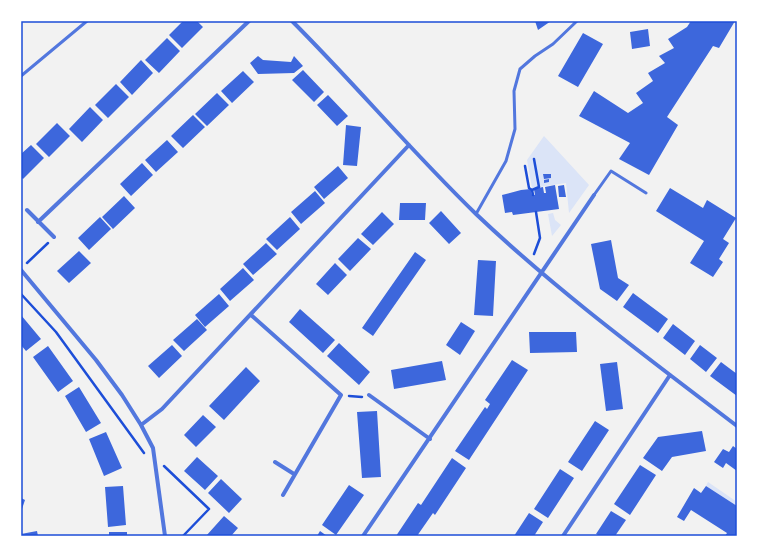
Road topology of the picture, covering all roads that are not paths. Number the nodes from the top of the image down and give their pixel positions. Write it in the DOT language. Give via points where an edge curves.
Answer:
graph roads {
  1 [pos="87,21"];
  2 [pos="249,21"];
  3 [pos="292,21"];
  4 [pos="577,21"];
  5 [pos="21,76"];
  6 [pos="409,145"];
  7 [pos="646,193"];
  8 [pos="594,194"];
  9 [pos="27,210"];
  10 [pos="476,214"];
  11 [pos="38,222"];
  12 [pos="54,237"];
  13 [pos="21,269"];
  14 [pos="542,272"];
  15 [pos="251,315"];
  16 [pos="670,375"];
  17 [pos="369,395"];
  18 [pos="141,425"];
  19 [pos="737,426"];
  20 [pos="430,439"];
  21 [pos="275,462"];
  22 [pos="294,474"];
  23 [pos="283,495"];
  24 [pos="165,536"];
  25 [pos="363,536"];
  26 [pos="563,536"];
  1 -- 5 [label="lane"];
  2 -- 11 [label="street"];
  3 -- 6 [label="street"];
  4 -- 10 [label="lane" via="553,44 520,69 514,90 516,129 506,161"];
  6 -- 10 [label="street"];
  6 -- 15 [label="street"];
  7 -- 8 [label="lane" via="611,171"];
  8 -- 14 [label="street"];
  9 -- 11 [label="street"];
  10 -- 14 [label="street"];
  11 -- 12 [label="street"];
  13 -- 18 [label="street" via="96,360"];
  14 -- 16 [label="street"];
  14 -- 20 [label="street"];
  15 -- 18 [label="street" via="162,409"];
  15 -- 22 [label="street" via="341,394"];
  16 -- 19 [label="street"];
  16 -- 26 [label="street"];
  17 -- 20 [label="street"];
  18 -- 24 [label="street" via="153,448"];
  20 -- 25 [label="street"];
  21 -- 22 [label="street"];
  22 -- 23 [label="street"];
}
